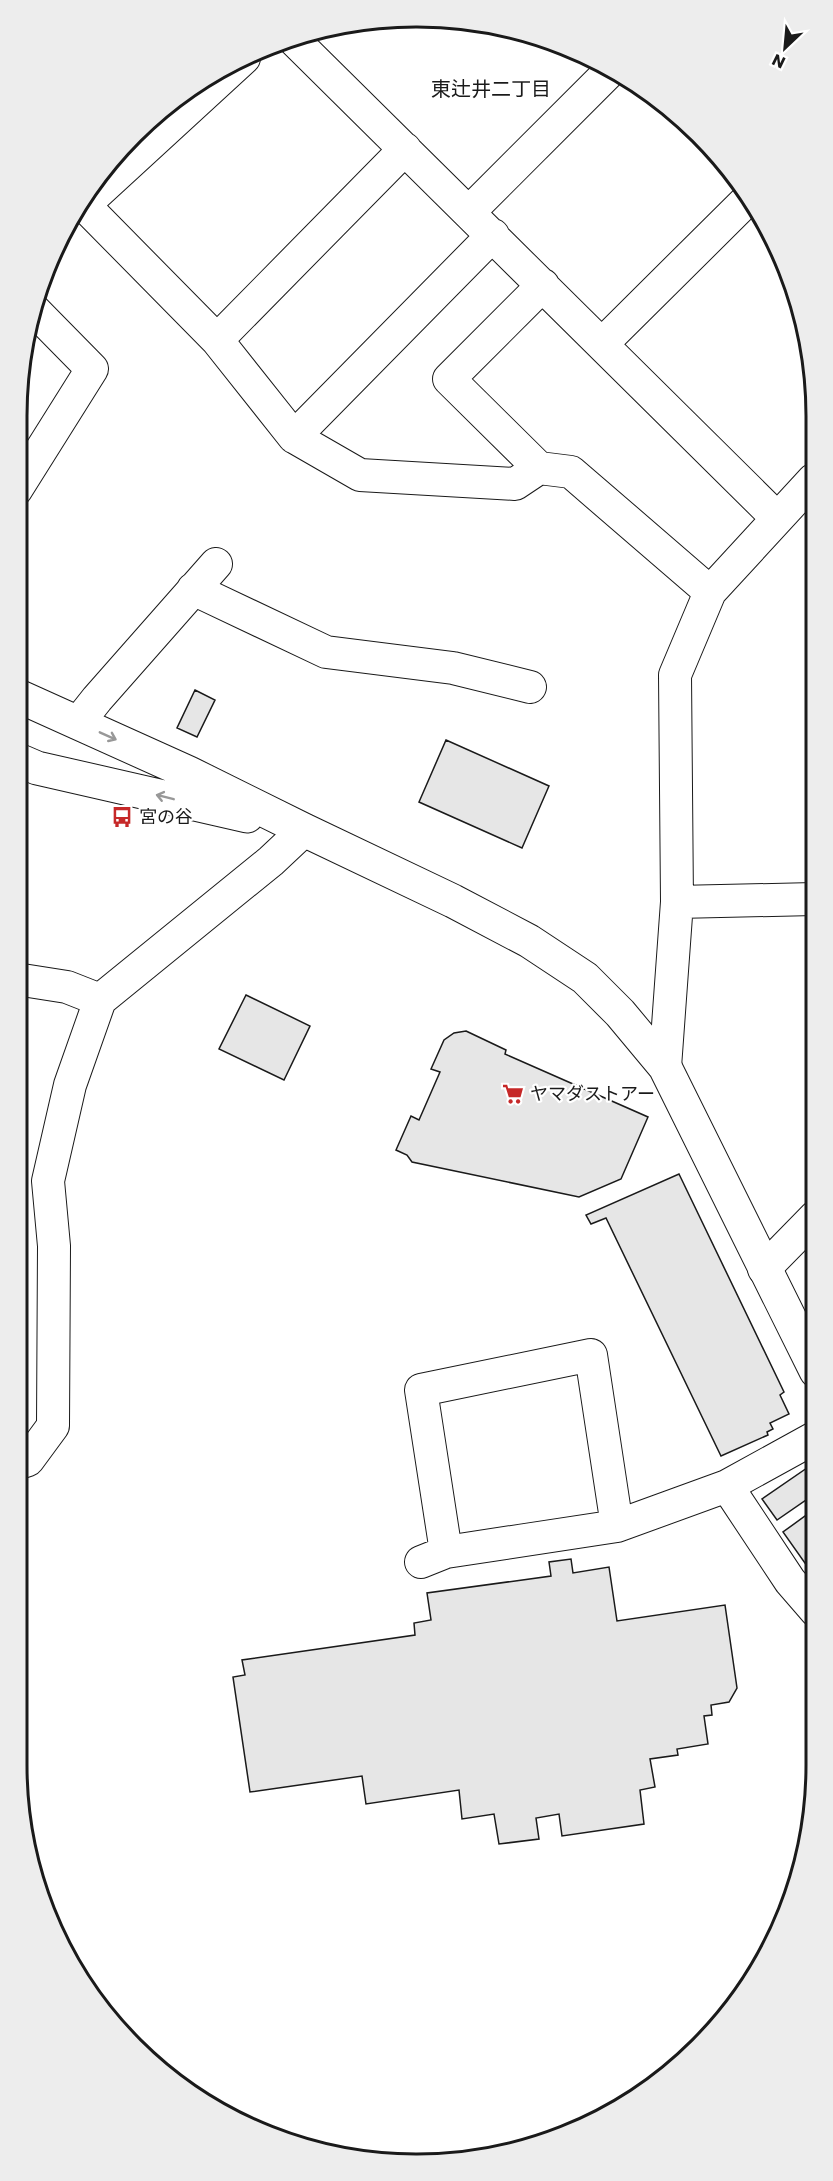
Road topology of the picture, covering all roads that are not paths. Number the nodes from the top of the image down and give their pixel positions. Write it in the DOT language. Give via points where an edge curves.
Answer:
graph roads {
  1 [pos="299,45"];
  2 [pos="605,76"];
  3 [pos="218,81"];
  4 [pos="405,149"];
  5 [pos="102,187"];
  6 [pos="743,204"];
  7 [pos="88,209"];
  8 [pos="469,212"];
  9 [pos="493,235"];
  10 [pos="543,285"];
  11 [pos="40,316"];
  12 [pos="217,340"];
  13 [pos="602,344"];
  14 [pos="294,437"];
  15 [pos="539,468"];
  16 [pos="27,472"];
  17 [pos="806,487"];
  18 [pos="777,518"];
  19 [pos="216,564"];
  20 [pos="193,589"];
  21 [pos="710,592"];
  22 [pos="530,687"];
  23 [pos="27,700"];
  24 [pos="78,723"];
  25 [pos="27,764"];
  26 [pos="304,830"];
  27 [pos="806,899"];
  28 [pos="676,902"];
  29 [pos="27,981"];
  30 [pos="100,1000"];
  31 [pos="665,1066"];
  32 [pos="806,1226"];
  33 [pos="764,1269"];
  34 [pos="806,1351"];
  35 [pos="806,1443"];
  36 [pos="27,1460"];
  37 [pos="727,1486"];
  38 [pos="617,1526"];
  39 [pos="806,1599"];
  1 -- 4 [label="street"];
  2 -- 8 [label="street"];
  3 -- 5 [label="street"];
  4 -- 8 [label="street"];
  4 -- 12 [label="street"];
  6 -- 13 [label="street"];
  7 -- 12 [label="street"];
  8 -- 9 [label="street"];
  9 -- 10 [label="street"];
  9 -- 14 [label="street"];
  10 -- 13 [label="street"];
  10 -- 15 [label="street" via="449,379"];
  11 -- 16 [label="street" via="92,369"];
  12 -- 14 [label="street"];
  13 -- 18 [label="street"];
  14 -- 15 [label="street" via="360,475 515,484"];
  15 -- 21 [label="street" via="571,472"];
  17 -- 18 [label="street"];
  18 -- 21 [label="street"];
  19 -- 20 [label="street"];
  20 -- 22 [label="street" via="326,652 453,668"];
  20 -- 24 [label="street"];
  21 -- 28 [label="street" via="675,675"];
  23 -- 24 [label="street"];
  24 -- 26 [label="street, one-way"];
  26 -- 25 [label="street, one-way"];
  26 -- 30 [label="street"];
  26 -- 31 [label="street" via="529,941 585,978"];
  27 -- 28 [label="street"];
  28 -- 31 [label="street"];
  29 -- 30 [label="street" via="67,987"];
  30 -- 36 [label="street" via="70,1085 48,1181 54,1246 53,1426"];
  31 -- 33 [label="street"];
  32 -- 33 [label="street"];
  33 -- 34 [label="street"];
  35 -- 37 [label="street"];
  37 -- 38 [label="street"];
  37 -- 39 [label="street"];
  38 -- 38 [label="street" via="591,1355 421,1390 434,1557"];
}
